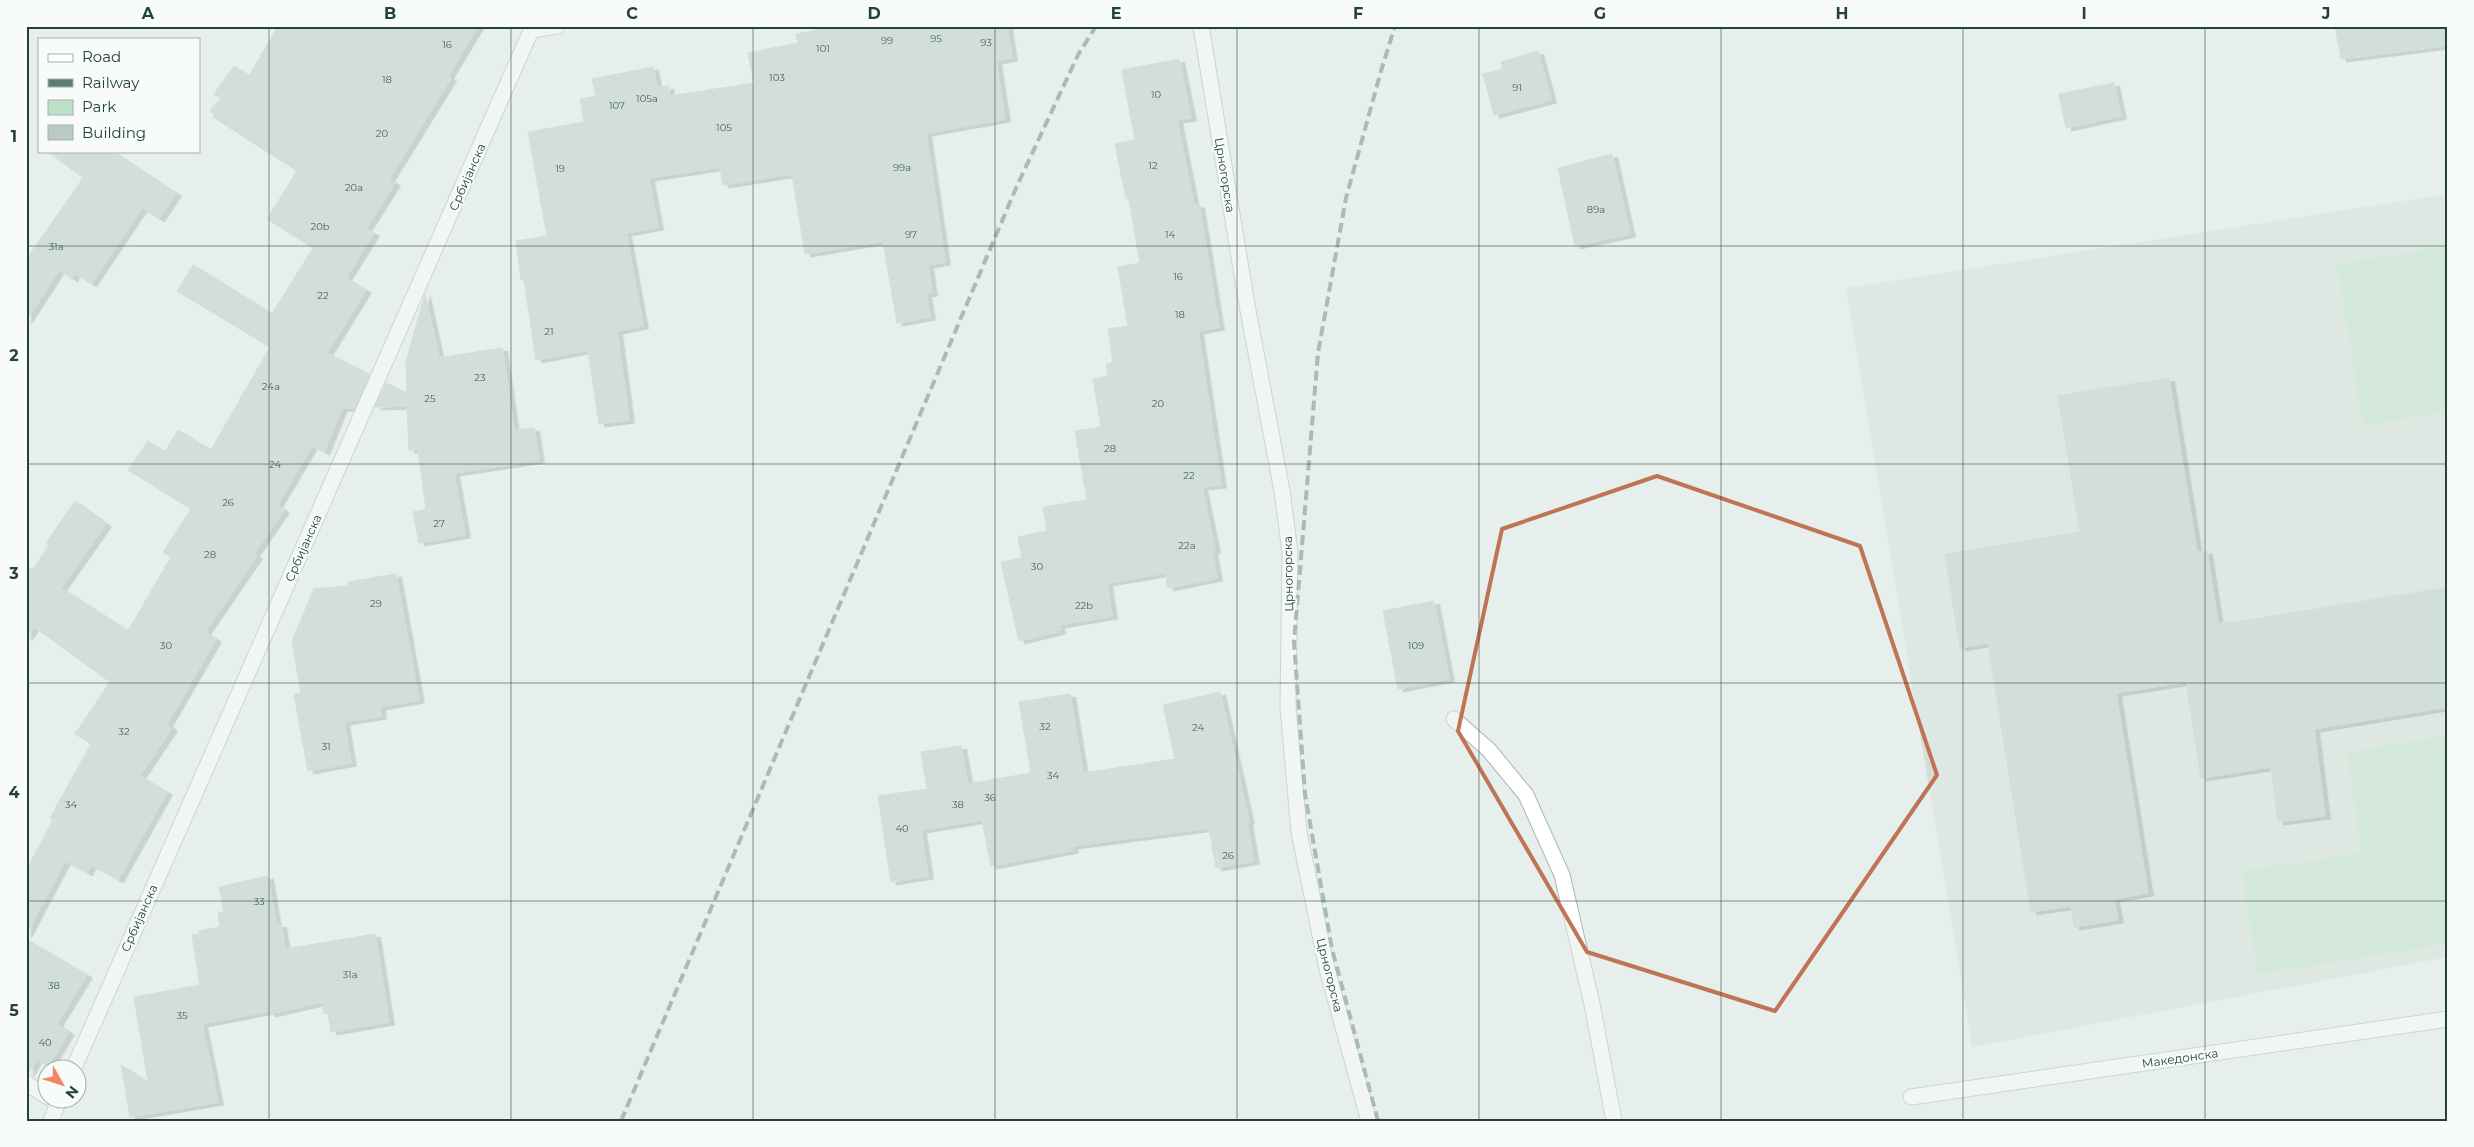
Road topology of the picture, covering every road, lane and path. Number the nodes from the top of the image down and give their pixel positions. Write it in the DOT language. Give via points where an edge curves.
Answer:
graph roads {
  1 [pos="557,26"];
  2 [pos="1201,26"];
  3 [pos="533,28"];
  4 [pos="1454,719"];
  5 [pos="2448,1019"];
  6 [pos="77,1060"];
  7 [pos="26,1083"];
  8 [pos="38,1090"];
  9 [pos="1912,1097"];
  10 [pos="1369,1121"];
  11 [pos="1614,1121"];
  1 -- 3 [label="street"];
  2 -- 10 [label="street, Црногорска" via="1289,543 1288,707 1299,832 1327,969"];
  3 -- 6 [label="street, Србијанска"];
  4 -- 11 [label="street" via="1489,750 1526,795 1562,876 1592,1004"];
  5 -- 9 [label="street, Македонска"];
  7 -- 8 [label="street"];
}
